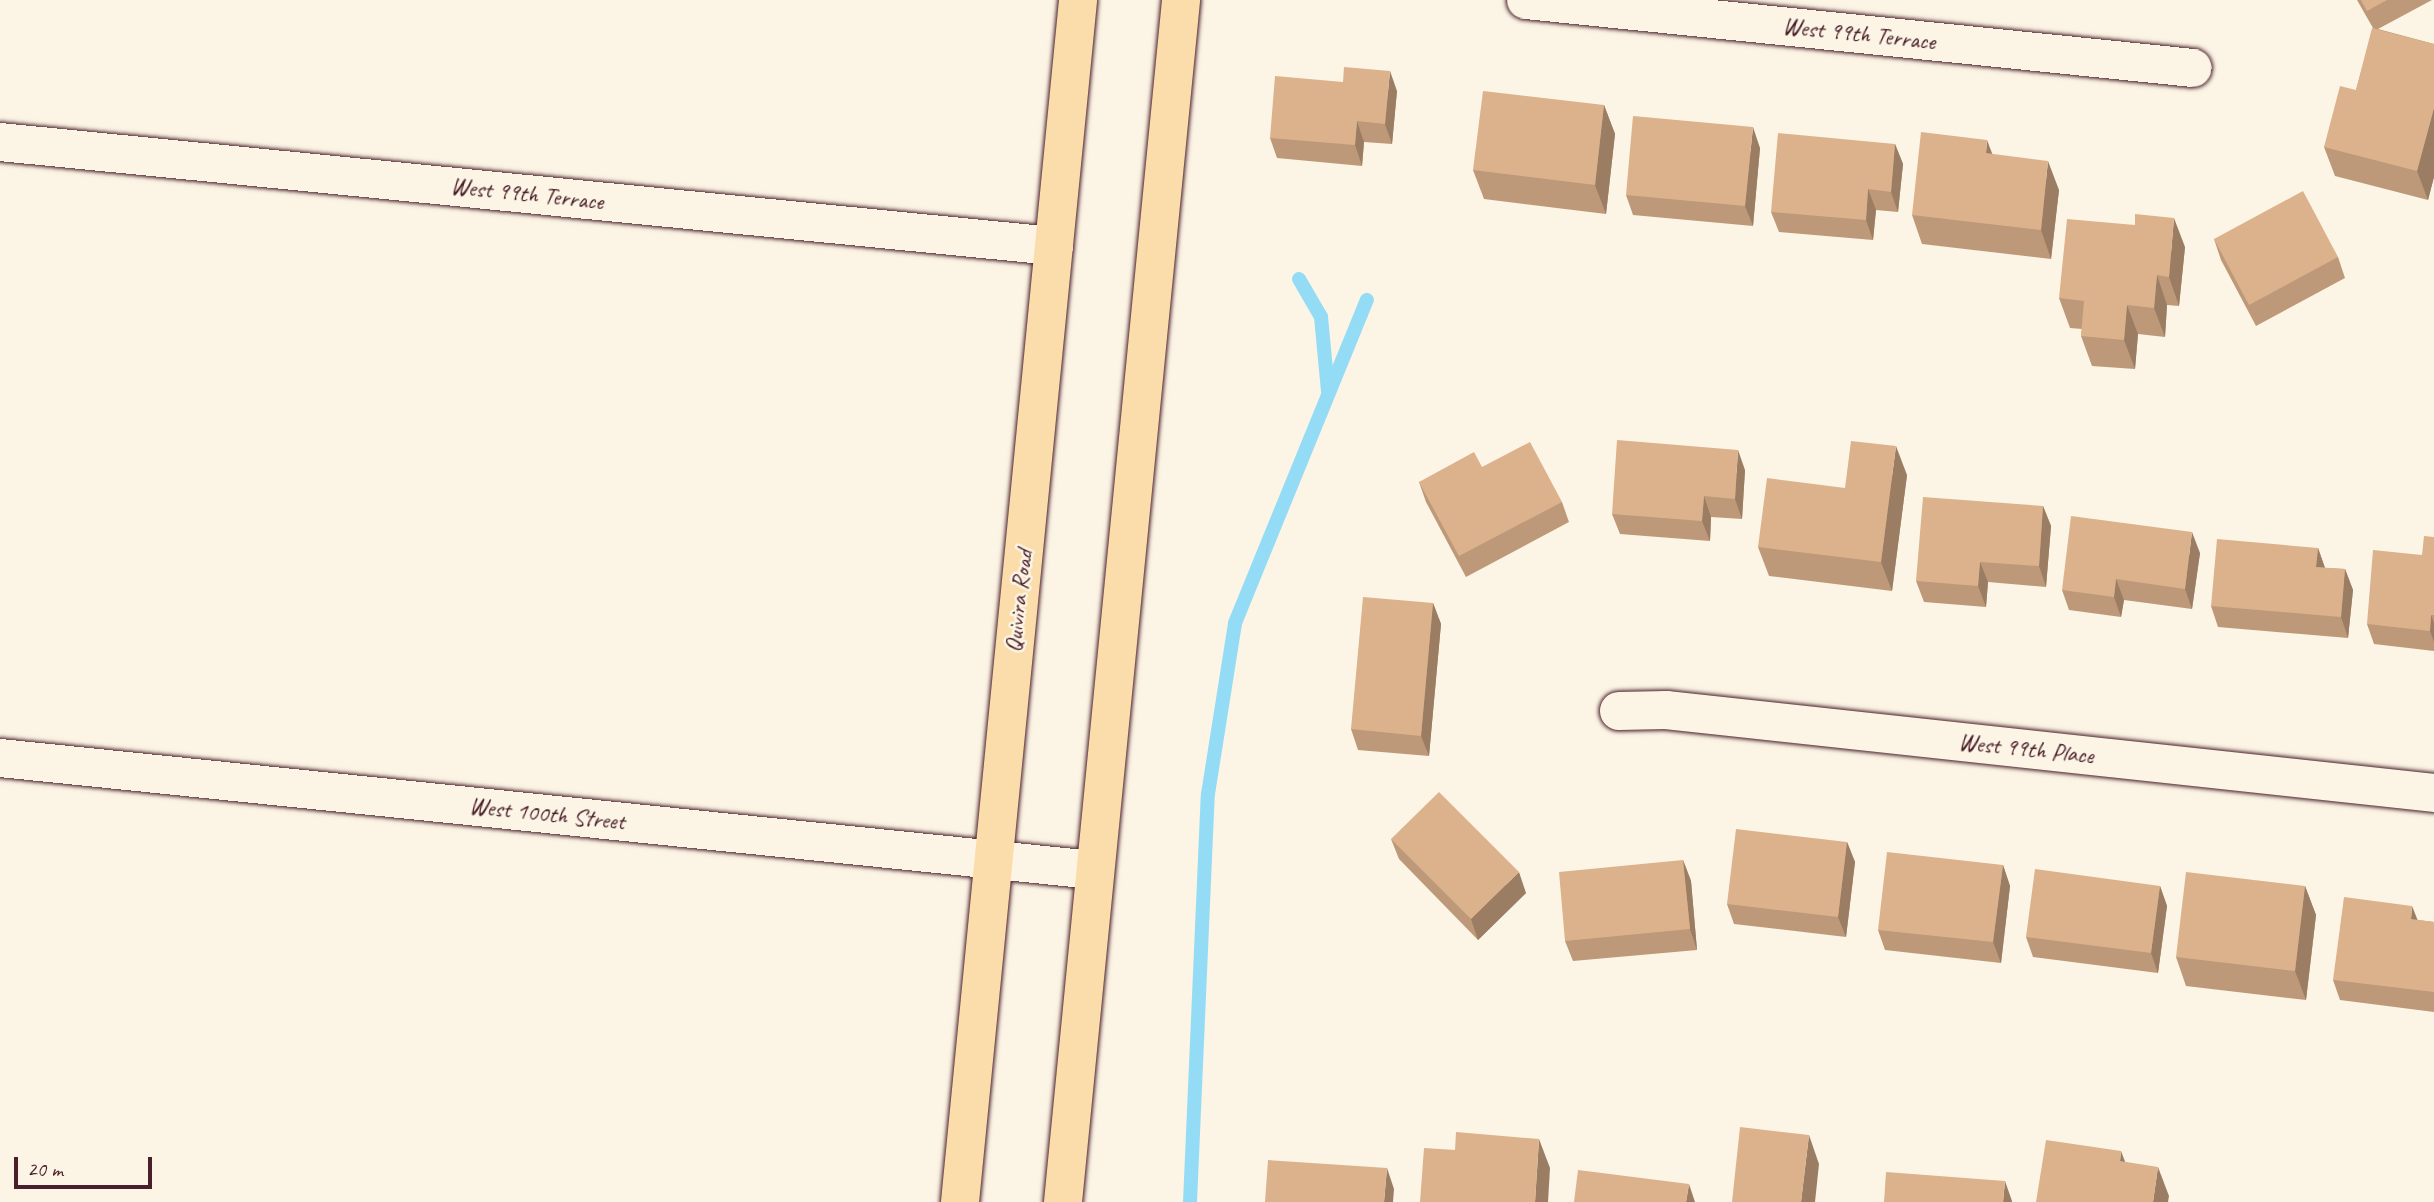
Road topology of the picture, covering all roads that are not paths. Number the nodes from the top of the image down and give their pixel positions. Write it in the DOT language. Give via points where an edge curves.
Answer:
graph roads {
  1 [pos="1078,0"];
  2 [pos="1181,0"];
  3 [pos="1526,0"];
  4 [pos="2193,68"];
  5 [pos="0,142"];
  6 [pos="1054,246"];
  7 [pos="1619,711"];
  8 [pos="0,758"];
  9 [pos="2434,793"];
  10 [pos="993,860"];
  11 [pos="1094,870"];
  12 [pos="960,1202"];
  13 [pos="1063,1202"];
  1 -- 6 [label="main road, Quivira Road"];
  2 -- 11 [label="main road"];
  3 -- 4 [label="street, West 99th Terrace"];
  5 -- 6 [label="street, West 99th Terrace"];
  6 -- 10 [label="main road, Quivira Road"];
  7 -- 9 [label="street, West 99th Place" via="1666,710"];
  8 -- 10 [label="street, West 100th Street"];
  10 -- 11 [label="street, West 100th Street"];
  10 -- 12 [label="main road, Quivira Road"];
  11 -- 13 [label="main road"];
}
